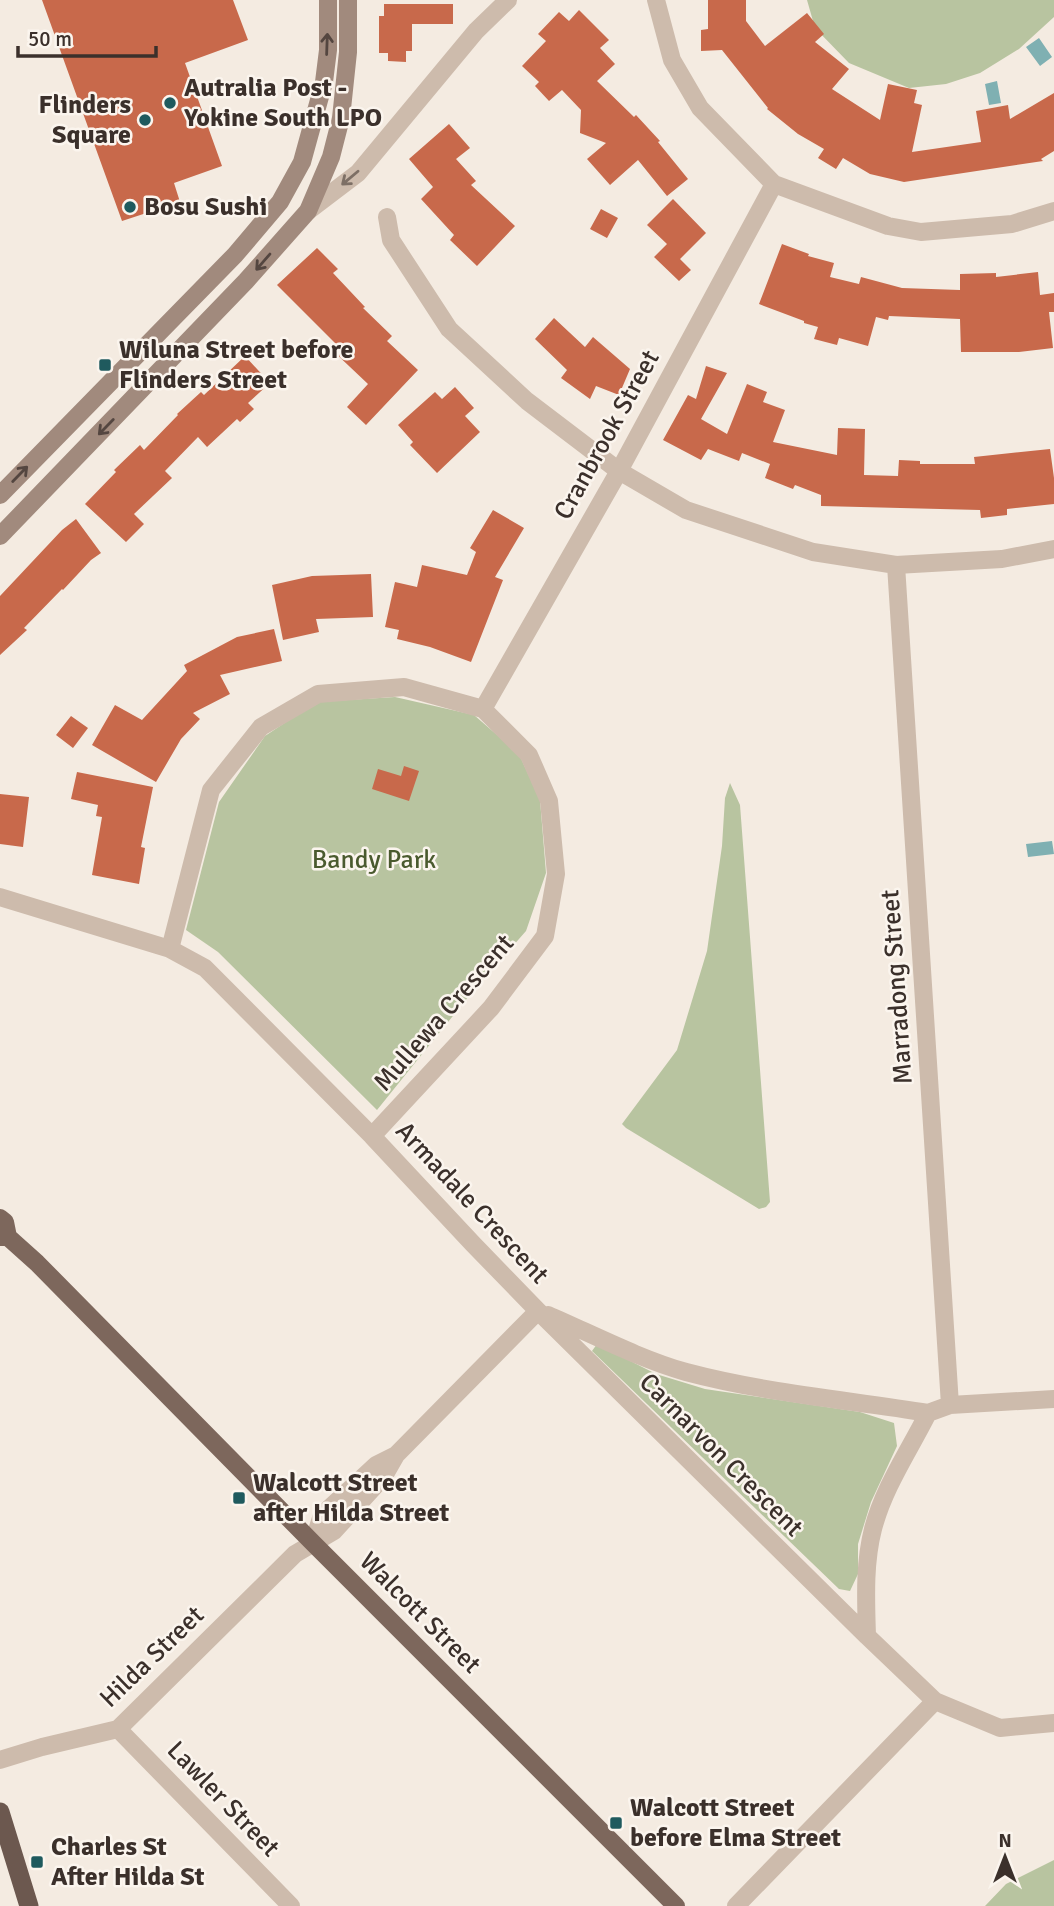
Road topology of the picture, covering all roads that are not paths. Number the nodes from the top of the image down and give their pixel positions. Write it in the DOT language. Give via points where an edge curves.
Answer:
graph roads {
  1 [pos="328,0"];
  2 [pos="348,0"];
  3 [pos="508,0"];
  4 [pos="656,0"];
  5 [pos="774,184"];
  6 [pos="308,211"];
  7 [pos="1054,211"];
  8 [pos="387,217"];
  9 [pos="619,471"];
  10 [pos="0,495"];
  11 [pos="0,536"];
  12 [pos="1054,549"];
  13 [pos="896,565"];
  14 [pos="484,709"];
  15 [pos="0,897"];
  16 [pos="170,948"];
  17 [pos="372,1136"];
  18 [pos="0,1218"];
  19 [pos="4,1237"];
  20 [pos="538,1311"];
  21 [pos="1054,1399"];
  22 [pos="950,1405"];
  23 [pos="928,1413"];
  24 [pos="313,1544"];
  25 [pos="867,1636"];
  26 [pos="935,1701"];
  27 [pos="1054,1723"];
  28 [pos="118,1729"];
  29 [pos="0,1760"];
  30 [pos="0,1812"];
  31 [pos="29,1906"];
  32 [pos="291,1906"];
  33 [pos="676,1906"];
  34 [pos="736,1906"];
  10 -- 1 [label="main road, one-way" via="235,256 280,202 302,162 324,82"];
  2 -- 6 [label="main road" via="341,118 331,157"];
  3 -- 6 [label="street, one-way" via="358,173"];
  4 -- 5 [label="street" via="672,60 701,108"];
  5 -- 7 [label="street" via="888,226 921,232 1012,224"];
  5 -- 9 [label="street, Cranbrook Street"];
  6 -- 11 [label="main road, one-way"];
  8 -- 9 [label="street" via="391,240 449,329 527,401"];
  9 -- 13 [label="street" via="686,510 733,527 813,552"];
  9 -- 14 [label="street, Cranbrook Street"];
  12 -- 13 [label="street" via="1002,559"];
  13 -- 22 [label="street, Marradong Street"];
  14 -- 16 [label="street" via="404,687 318,694 261,727 211,790"];
  14 -- 17 [label="street, Mullewa Crescent" via="529,755 550,801 556,874 545,936 491,1008"];
  15 -- 16 [label="street, Armadale Crescent"];
  16 -- 17 [label="street, Armadale Crescent" via="205,968"];
  17 -- 20 [label="street, Armadale Crescent"];
  18 -- 19 [label="main road, Walcott Street" via="5,1222"];
  19 -- 24 [label="main road, Walcott Street" via="37,1263"];
  20 -- 23 [label="street, Armadale Crescent" via="683,1371 772,1390"];
  20 -- 24 [label="street" via="396,1455 376,1465 321,1515"];
  20 -- 25 [label="street, Carnarvon Crescent"];
  21 -- 22 [label="street, Armadale Crescent"];
  22 -- 23 [label="street, Armadale Crescent"];
  23 -- 25 [label="street" via="894,1475 873,1530"];
  24 -- 28 [label="street, Hilda Street" via="295,1553"];
  24 -- 33 [label="main road, Walcott Street"];
  25 -- 26 [label="street, Carnarvon Crescent"];
  26 -- 27 [label="street, Carnarvon Crescent" via="1000,1728"];
  26 -- 34 [label="street"];
  28 -- 29 [label="street, Hilda Street"];
  28 -- 32 [label="street, Lawler Street"];
  30 -- 31 [label="highway"];
}
